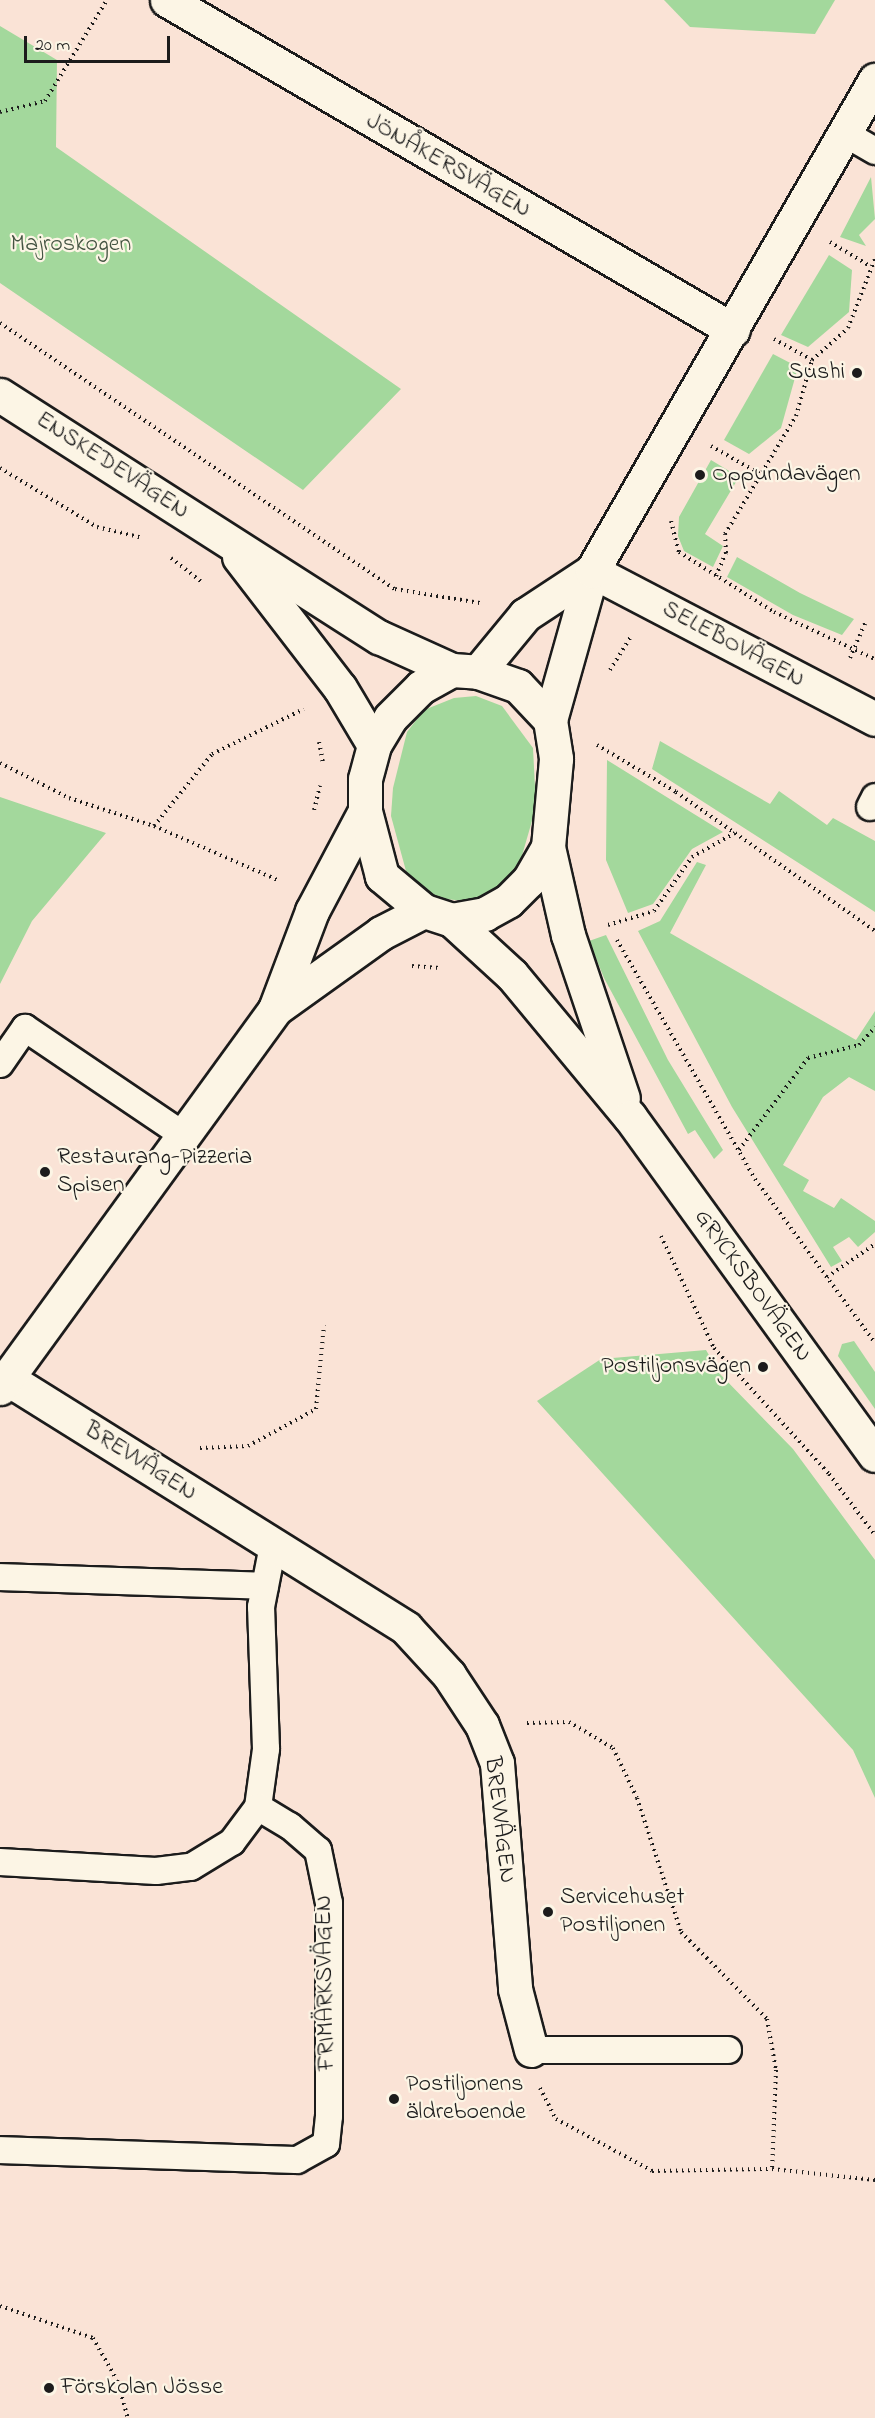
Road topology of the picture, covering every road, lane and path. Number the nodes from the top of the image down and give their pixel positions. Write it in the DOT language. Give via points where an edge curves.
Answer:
graph roads {
  1 [pos="107,0"];
  2 [pos="167,0"];
  3 [pos="875,80"];
  4 [pos="0,112"];
  5 [pos="844,134"];
  6 [pos="875,151"];
  7 [pos="835,231"];
  8 [pos="829,241"];
  9 [pos="823,251"];
  10 [pos="875,259"];
  11 [pos="870,266"];
  12 [pos="0,322"];
  13 [pos="779,328"];
  14 [pos="733,330"];
  15 [pos="780,343"];
  16 [pos="768,348"];
  17 [pos="812,360"];
  18 [pos="0,395"];
  19 [pos="717,436"];
  20 [pos="711,446"];
  21 [pos="706,456"];
  22 [pos="0,468"];
  23 [pos="760,474"];
  24 [pos="675,512"];
  25 [pos="224,537"];
  26 [pos="147,540"];
  27 [pos="163,552"];
  28 [pos="591,571"];
  29 [pos="716,576"];
  30 [pos="395,589"];
  31 [pos="213,592"];
  32 [pos="637,627"];
  33 [pos="875,659"];
  34 [pos="465,671"];
  35 [pos="606,676"];
  36 [pos="299,699"];
  37 [pos="875,719"];
  38 [pos="550,720"];
  39 [pos="589,740"];
  40 [pos="374,745"];
  41 [pos="0,763"];
  42 [pos="365,811"];
  43 [pos="154,826"];
  44 [pos="735,833"];
  45 [pos="548,847"];
  46 [pos="283,882"];
  47 [pos="438,916"];
  48 [pos="608,925"];
  49 [pos="875,931"];
  50 [pos="650,996"];
  51 [pos="275,1009"];
  52 [pos="875,1027"];
  53 [pos="0,1065"];
  54 [pos="630,1117"];
  55 [pos="180,1133"];
  56 [pos="739,1150"];
  57 [pos="657,1231"];
  58 [pos="875,1244"];
  59 [pos="827,1277"];
  60 [pos="324,1325"];
  61 [pos="875,1343"];
  62 [pos="4,1383"];
  63 [pos="875,1455"];
  64 [pos="137,1460"];
  65 [pos="875,1535"];
  66 [pos="273,1545"];
  67 [pos="0,1577"];
  68 [pos="265,1586"];
  69 [pos="482,1725"];
  70 [pos="258,1807"];
  71 [pos="0,1862"];
  72 [pos="531,2050"];
  73 [pos="728,2050"];
  74 [pos="0,2150"];
  75 [pos="772,2169"];
  76 [pos="875,2180"];
  77 [pos="0,2306"];
  78 [pos="128,2418"];
  1 -- 4 [label="path" via="45,101"];
  2 -- 14 [label="street, JÖNÅKERSVÄGEN"];
  3 -- 5 [label="street"];
  5 -- 6 [label="lane"];
  5 -- 14 [label="street"];
  7 -- 8 [label="path"];
  8 -- 9 [label="path"];
  8 -- 11 [label="path"];
  10 -- 11 [label="path"];
  11 -- 17 [label="path" via="848,328"];
  12 -- 30 [label="path"];
  13 -- 16 [label="path"];
  14 -- 28 [label="street"];
  15 -- 17 [label="path"];
  17 -- 23 [label="path" via="795,416"];
  18 -- 25 [label="street, ENSKEDEVÄGEN"];
  19 -- 20 [label="path"];
  20 -- 21 [label="path"];
  20 -- 23 [label="path"];
  22 -- 26 [label="path" via="97,527"];
  23 -- 29 [label="path" via="725,534 726,553"];
  24 -- 29 [label="path" via="670,521 679,552"];
  25 -- 34 [label="street, ENSKEDEVÄGEN" via="379,637"];
  25 -- 40 [label="street, ENSKEDEVÄGEN" via="340,688"];
  27 -- 31 [label="path"];
  28 -- 34 [label="street" via="525,615"];
  28 -- 37 [label="street, SELEBOVÄGEN"];
  28 -- 38 [label="street"];
  29 -- 33 [label="path" via="774,612"];
  32 -- 35 [label="path"];
  34 -- 38 [label="street, ENSKEDEVÄGEN" via="518,686"];
  34 -- 40 [label="street" via="421,687 390,718"];
  36 -- 43 [label="path" via="305,708 212,754"];
  38 -- 45 [label="street" via="556,759"];
  39 -- 44 [label="path"];
  40 -- 42 [label="street" via="365,779"];
  41 -- 43 [label="path" via="69,798"];
  42 -- 47 [label="street" via="382,876"];
  42 -- 51 [label="street" via="312,911"];
  43 -- 46 [label="path"];
  44 -- 48 [label="path" via="692,857 654,911"];
  44 -- 49 [label="path"];
  45 -- 47 [label="street" via="528,881 508,901 485,914"];
  45 -- 54 [label="street, GRYCKSBOVÄGEN" via="568,935"];
  47 -- 51 [label="street" via="381,933"];
  47 -- 54 [label="street, GRYCKSBOVÄGEN" via="512,975"];
  50 -- 56 [label="path"];
  51 -- 55 [label="street"];
  52 -- 56 [label="path" via="859,1045 808,1058"];
  53 -- 55 [label="lane" via="26,1028"];
  54 -- 63 [label="street, GRYCKSBOVÄGEN"];
  55 -- 62 [label="street"];
  56 -- 59 [label="path"];
  57 -- 65 [label="path" via="714,1348 830,1474"];
  58 -- 59 [label="path"];
  59 -- 61 [label="path"];
  60 -- 64 [label="path" via="316,1409 248,1446 203,1447"];
  62 -- 64 [label="street, BREVVÄGEN"];
  64 -- 66 [label="street, BREVVÄGEN"];
  66 -- 68 [label="lane"];
  66 -- 69 [label="street, BREVVÄGEN" via="406,1628 449,1675"];
  67 -- 68 [label="lane"];
  68 -- 70 [label="lane" via="261,1691 266,1749"];
  69 -- 72 [label="street, BREVVÄGEN" via="497,1763 515,1989"];
  69 -- 75 [label="path" via="570,1722 613,1748 637,1798 681,1932 767,2019 776,2070"];
  70 -- 71 [label="lane" via="232,1842 191,1867 156,1871"];
  70 -- 74 [label="lane, FRIMÄRKSVÄGEN" via="318,1850 327,1893 326,2144 297,2160"];
  72 -- 73 [label="lane"];
  72 -- 75 [label="path" via="544,2102 583,2138 652,2171"];
  75 -- 76 [label="path"];
  77 -- 78 [label="path" via="93,2338 117,2380"];
}
